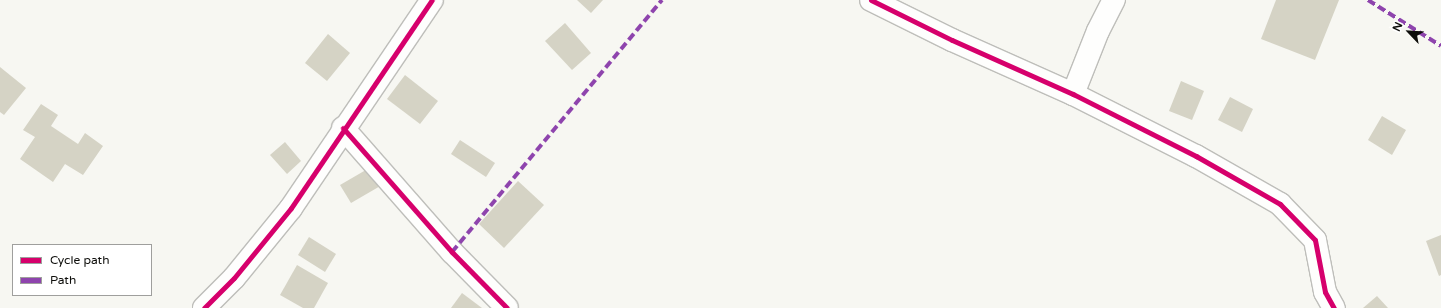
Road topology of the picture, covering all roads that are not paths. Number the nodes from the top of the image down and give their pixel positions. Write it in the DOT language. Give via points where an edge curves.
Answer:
graph roads {
  1 [pos="432,0"];
  2 [pos="871,0"];
  3 [pos="1114,0"];
  4 [pos="1073,94"];
  5 [pos="343,128"];
  6 [pos="204,308"];
  7 [pos="508,308"];
  8 [pos="1334,308"];
  1 -- 5 [label="street"];
  2 -- 4 [label="street" via="952,40"];
  3 -- 4 [label="street" via="1098,31"];
  4 -- 8 [label="street" via="1196,156 1280,204 1315,240 1324,292"];
  5 -- 6 [label="street" via="291,208 234,278"];
  5 -- 7 [label="street" via="452,252"];
}
